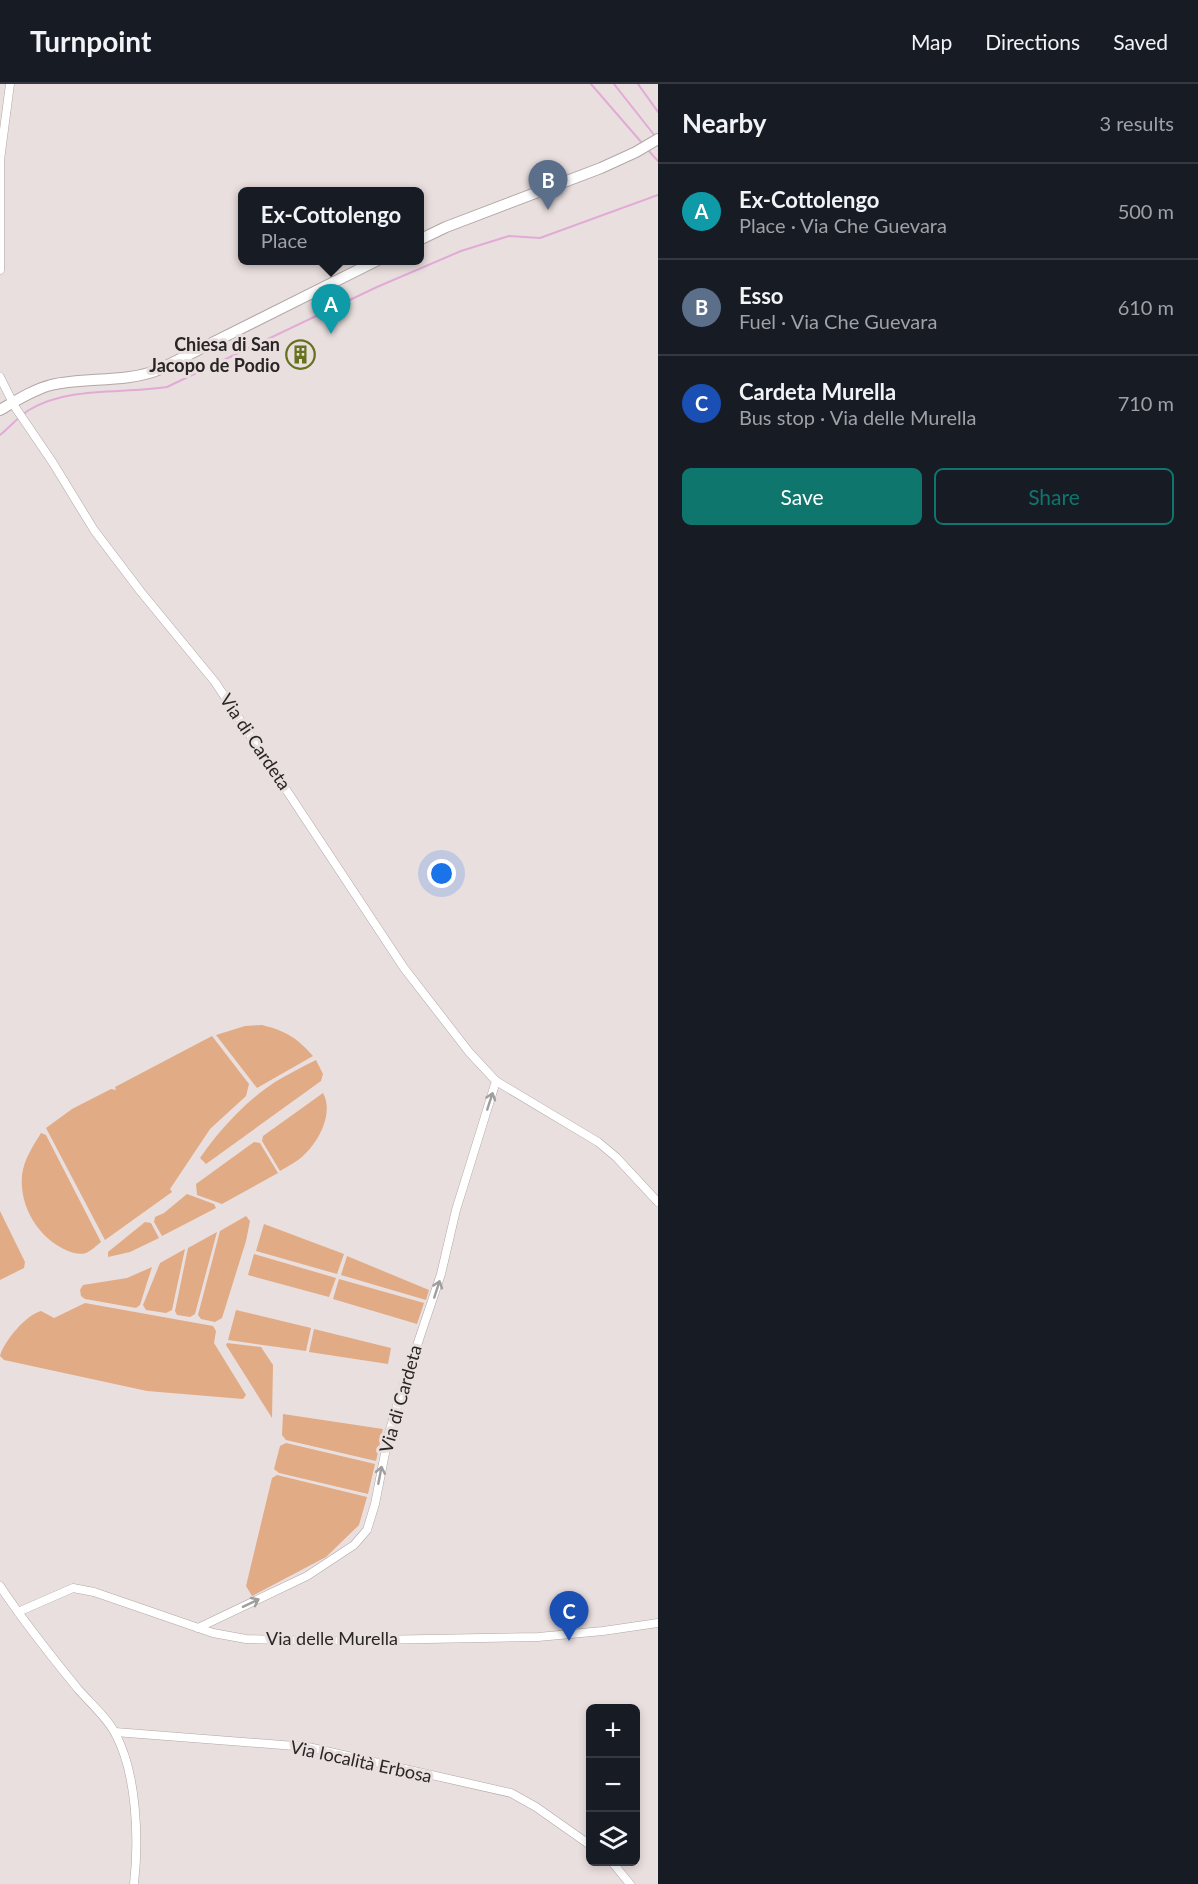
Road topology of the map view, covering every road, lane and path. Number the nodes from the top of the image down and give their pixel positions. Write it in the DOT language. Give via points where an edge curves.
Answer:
graph roads {
  1 [pos="10,84"];
  2 [pos="658,139"];
  3 [pos="424,238"];
  4 [pos="370,265"];
  5 [pos="0,270"];
  6 [pos="0,376"];
  7 [pos="0,410"];
  8 [pos="18,411"];
  9 [pos="496,1081"];
  10 [pos="658,1202"];
  11 [pos="0,1586"];
  12 [pos="4,1598"];
  13 [pos="18,1612"];
  14 [pos="658,1623"];
  15 [pos="198,1628"];
  16 [pos="115,1732"];
  17 [pos="586,1842"];
  18 [pos="615,1866"];
  19 [pos="134,1884"];
  20 [pos="630,1884"];
  1 -- 5 [label="street" via="0,160"];
  2 -- 3 [label="main road" via="576,178"];
  4 -- 8 [label="main road" via="158,370 128,378 51,385 33,392"];
  6 -- 8 [label="street, Via di Cardeta"];
  7 -- 8 [label="main road"];
  8 -- 9 [label="street, Via di Cardeta" via="94,530 215,682 423,995"];
  9 -- 10 [label="street, Via di Cardeta" via="598,1142"];
  15 -- 9 [label="street, Via di Cardeta, one-way" via="307,1576 354,1545 367,1530 389,1433 441,1274 456,1210"];
  11 -- 12 [label="street"];
  12 -- 13 [label="street"];
  13 -- 15 [label="street, Via delle Murella" via="74,1588"];
  13 -- 16 [label="street"];
  14 -- 15 [label="street, Via delle Murella" via="561,1636 316,1641 246,1639"];
  16 -- 17 [label="street, Via località Erbosa" via="308,1747 511,1793"];
  16 -- 19 [label="street" via="127,1766 135,1809"];
  18 -- 20 [label="street"];
}
